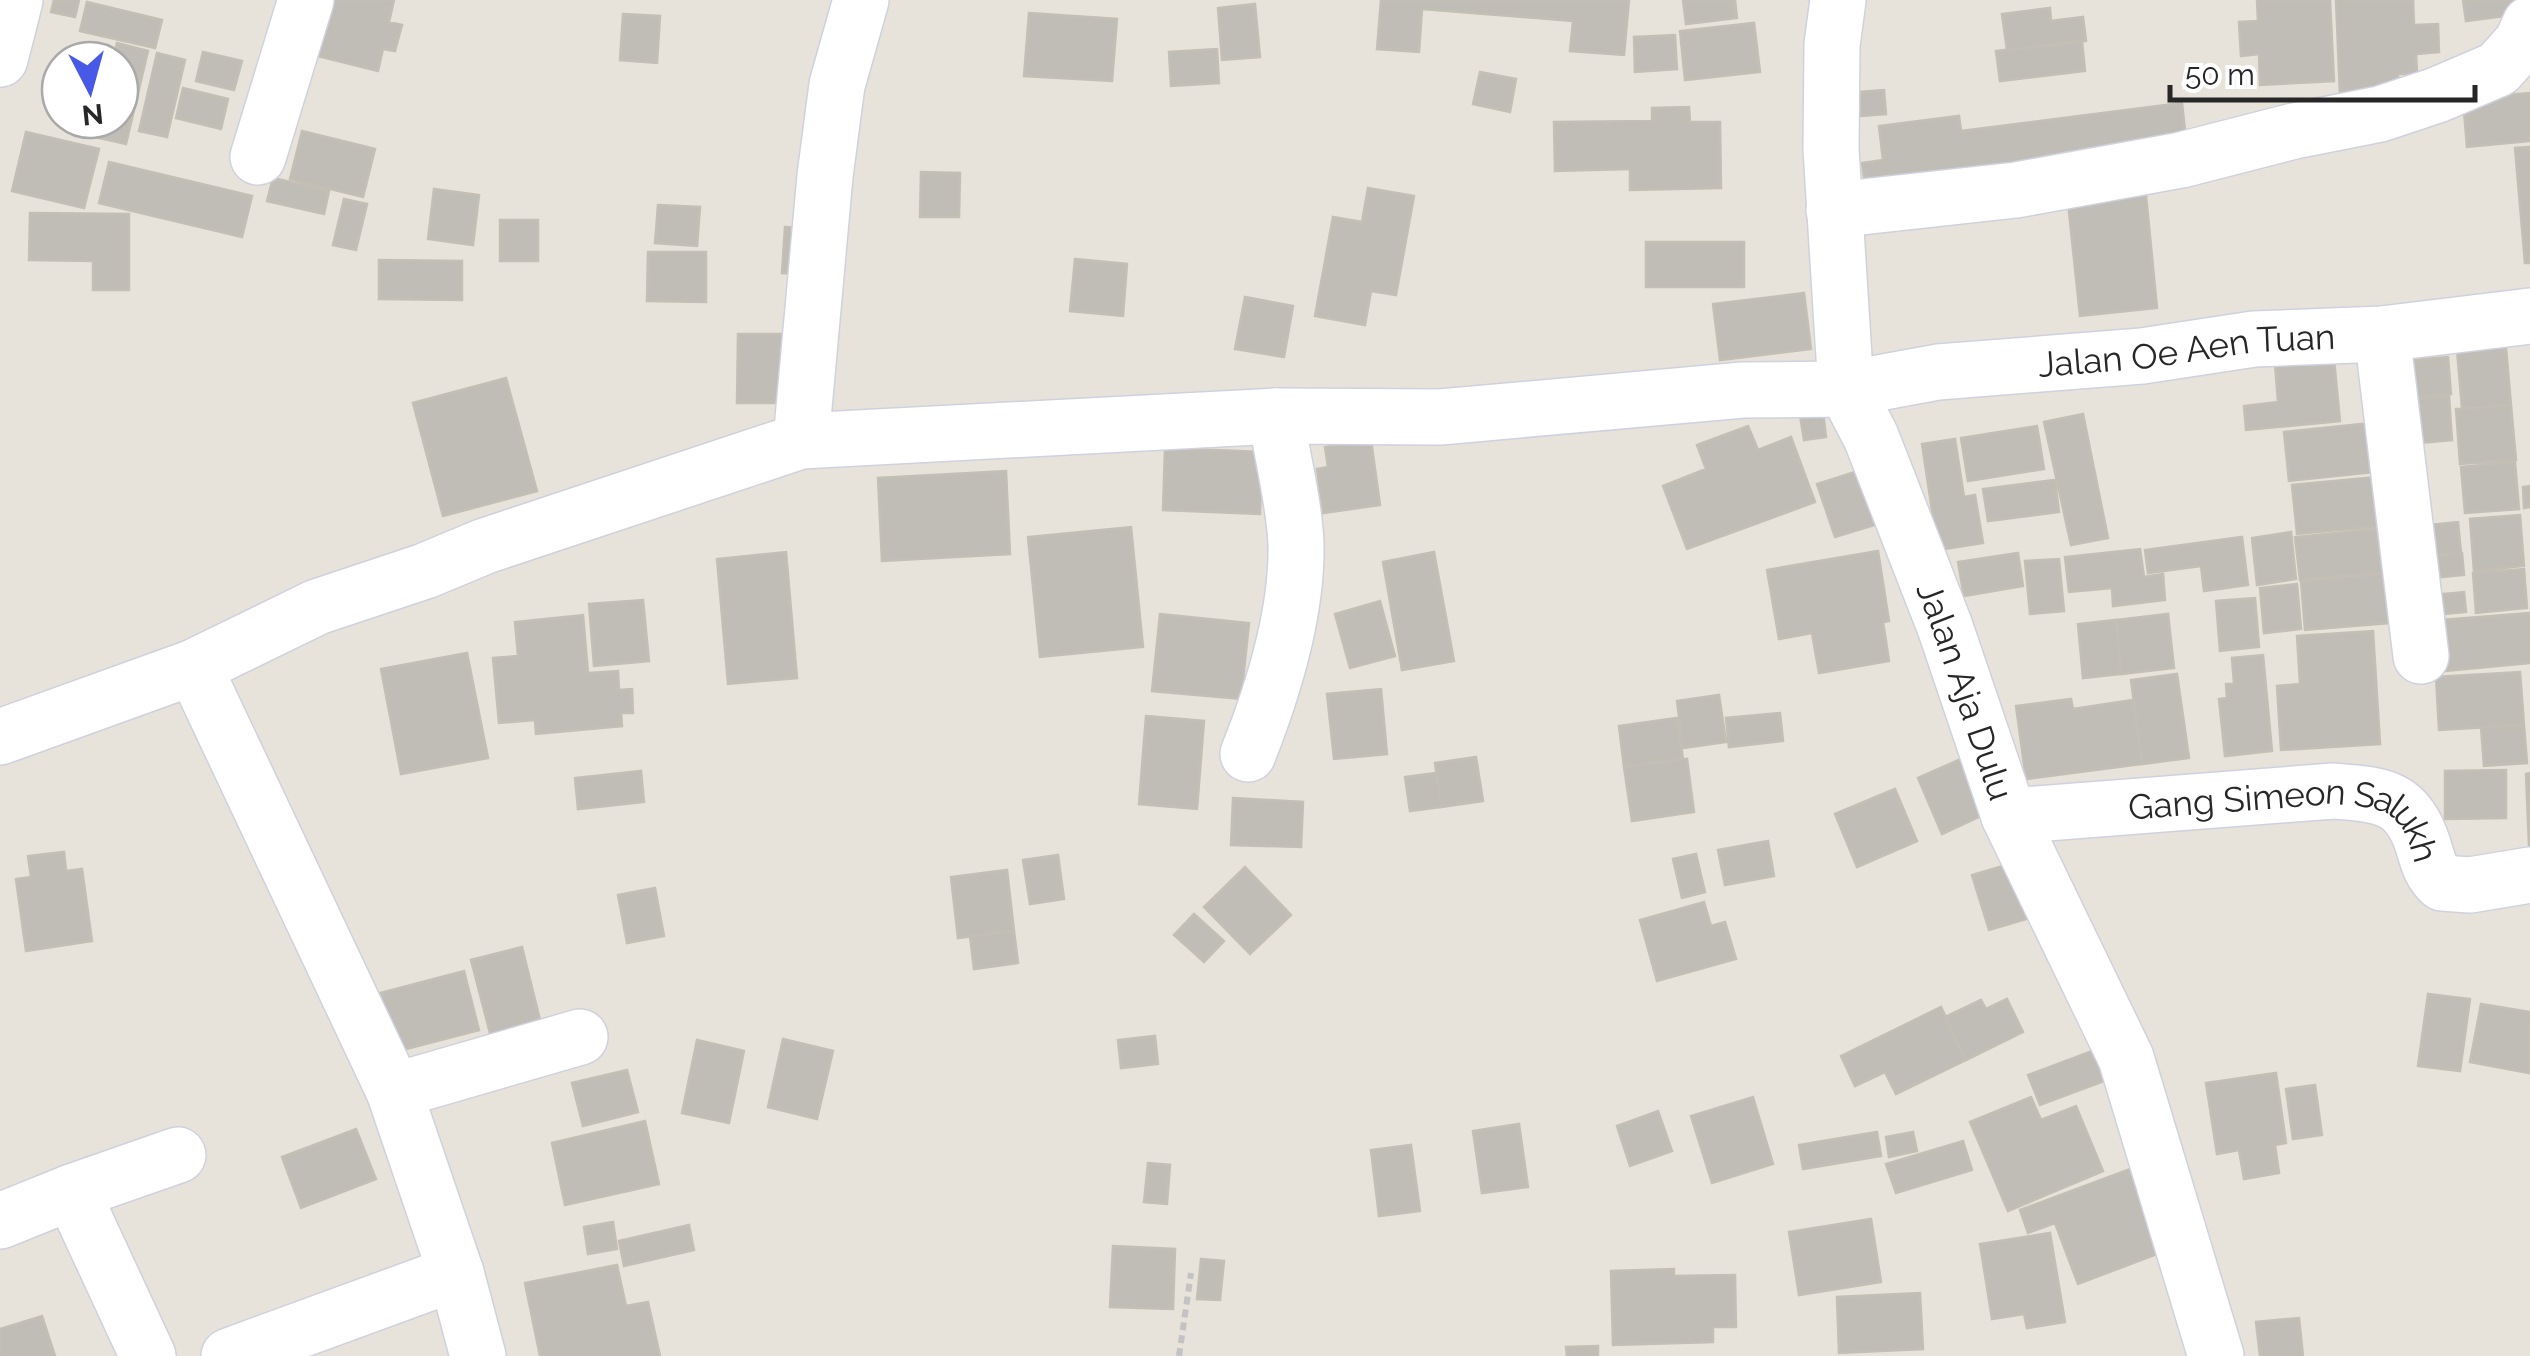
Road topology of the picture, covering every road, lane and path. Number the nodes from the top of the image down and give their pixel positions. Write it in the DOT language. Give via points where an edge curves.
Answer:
graph roads {
  1 [pos="15,0"];
  2 [pos="306,0"];
  3 [pos="861,0"];
  4 [pos="1838,0"];
  5 [pos="2530,24"];
  6 [pos="0,59"];
  7 [pos="258,157"];
  8 [pos="1834,210"];
  9 [pos="2530,316"];
  10 [pos="2382,334"];
  11 [pos="1846,389"];
  12 [pos="1276,416"];
  13 [pos="801,441"];
  14 [pos="2421,656"];
  15 [pos="194,667"];
  16 [pos="0,737"];
  17 [pos="1248,754"];
  18 [pos="2009,816"];
  19 [pos="2530,874"];
  20 [pos="580,1037"];
  21 [pos="394,1091"];
  22 [pos="178,1155"];
  23 [pos="72,1192"];
  24 [pos="0,1221"];
  25 [pos="1191,1273"];
  26 [pos="466,1313"];
  27 [pos="148,1356"];
  28 [pos="229,1356"];
  29 [pos="295,1356"];
  30 [pos="1179,1356"];
  31 [pos="2216,1356"];
  1 -- 6 [label="street"];
  2 -- 7 [label="street"];
  3 -- 13 [label="street" via="837,85"];
  4 -- 8 [label="street, Jalan Aja Dulu" via="1832,45"];
  5 -- 8 [label="street" via="2498,68 2380,114 2016,190"];
  8 -- 11 [label="street, Jalan Aja Dulu"];
  9 -- 10 [label="street, Jalan Oe Aen Tuan"];
  10 -- 11 [label="street, Jalan Oe Aen Tuan" via="2254,339 2142,356 1938,372"];
  10 -- 14 [label="street"];
  11 -- 12 [label="street, Jalan Oe Aen Tuan" via="1743,390 1440,417"];
  11 -- 18 [label="street, Jalan Aja Dulu" via="1945,627"];
  12 -- 13 [label="street, Jalan Oe Aen Tuan"];
  12 -- 17 [label="street" via="1296,545 1272,693"];
  13 -- 15 [label="street, Jalan Oe Aen Tuan" via="317,607"];
  15 -- 16 [label="street, Jalan Oe Aen Tuan"];
  15 -- 21 [label="street"];
  18 -- 19 [label="street, Gang Simeon Salukh" via="2333,791 2380,794 2410,816 2442,883"];
  18 -- 31 [label="street, Jalan Aja Dulu" via="2126,1058"];
  20 -- 21 [label="street"];
  21 -- 26 [label="street"];
  22 -- 23 [label="street"];
  23 -- 24 [label="street"];
  23 -- 27 [label="street"];
  25 -- 30 [label="path"];
  26 -- 28 [label="street"];
  26 -- 29 [label="street"];
}
